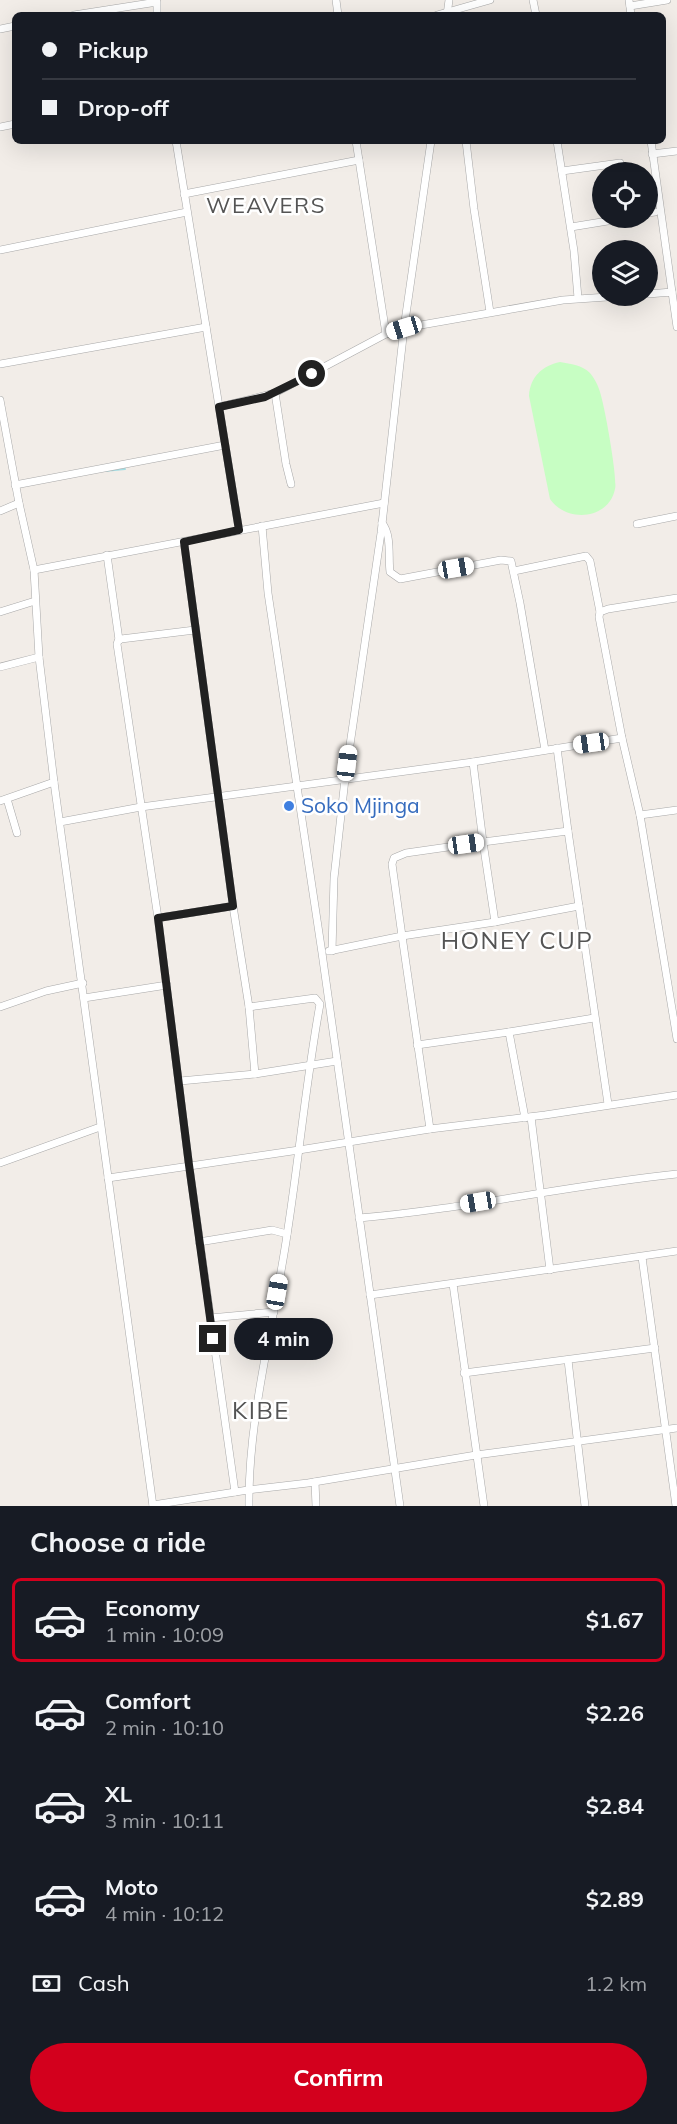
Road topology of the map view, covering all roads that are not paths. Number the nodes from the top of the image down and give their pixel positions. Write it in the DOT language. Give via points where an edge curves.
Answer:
graph roads {
  1 [pos="490,0"];
  2 [pos="667,0"];
  3 [pos="157,1"];
  4 [pos="629,3"];
  5 [pos="92,12"];
  6 [pos="453,12"];
  7 [pos="176,144"];
  8 [pos="356,144"];
  9 [pos="430,144"];
  10 [pos="466,144"];
  11 [pos="558,144"];
  12 [pos="651,144"];
  13 [pos="677,151"];
  14 [pos="652,154"];
  15 [pos="359,160"];
  16 [pos="592,167"];
  17 [pos="562,171"];
  18 [pos="184,194"];
  19 [pos="188,212"];
  20 [pos="592,224"];
  21 [pos="571,227"];
  22 [pos="0,250"];
  23 [pos="672,292"];
  24 [pos="658,293"];
  25 [pos="592,297"];
  26 [pos="578,298"];
  27 [pos="490,312"];
  28 [pos="206,327"];
  29 [pos="677,327"];
  30 [pos="404,328"];
  31 [pos="386,334"];
  32 [pos="0,364"];
  33 [pos="275,393"];
  34 [pos="0,400"];
  35 [pos="219,407"];
  36 [pos="225,445"];
  37 [pos="291,484"];
  38 [pos="15,485"];
  39 [pos="19,503"];
  40 [pos="384,503"];
  41 [pos="0,511"];
  42 [pos="677,516"];
  43 [pos="382,524"];
  44 [pos="637,524"];
  45 [pos="262,526"];
  46 [pos="239,530"];
  47 [pos="184,542"];
  48 [pos="107,555"];
  49 [pos="34,570"];
  50 [pos="514,571"];
  51 [pos="677,598"];
  52 [pos="35,601"];
  53 [pos="0,612"];
  54 [pos="600,612"];
  55 [pos="195,630"];
  56 [pos="119,640"];
  57 [pos="39,657"];
  58 [pos="0,667"];
  59 [pos="622,738"];
  60 [pos="557,748"];
  61 [pos="545,750"];
  62 [pos="473,762"];
  63 [pos="345,779"];
  64 [pos="54,782"];
  65 [pos="296,785"];
  66 [pos="219,796"];
  67 [pos="3,800"];
  68 [pos="141,807"];
  69 [pos="677,810"];
  70 [pos="639,815"];
  71 [pos="60,822"];
  72 [pos="568,831"];
  73 [pos="16,833"];
  74 [pos="483,842"];
  75 [pos="233,906"];
  76 [pos="579,906"];
  77 [pos="158,918"];
  78 [pos="495,922"];
  79 [pos="402,936"];
  80 [pos="332,951"];
  81 [pos="322,953"];
  82 [pos="83,983"];
  83 [pos="167,985"];
  84 [pos="84,998"];
  85 [pos="0,1007"];
  86 [pos="249,1007"];
  87 [pos="594,1018"];
  88 [pos="509,1032"];
  89 [pos="677,1039"];
  90 [pos="417,1045"];
  91 [pos="337,1062"];
  92 [pos="309,1065"];
  93 [pos="255,1074"];
  94 [pos="180,1081"];
  95 [pos="677,1095"];
  96 [pos="608,1104"];
  97 [pos="528,1117"];
  98 [pos="100,1127"];
  99 [pos="430,1129"];
  100 [pos="348,1142"];
  101 [pos="299,1150"];
  102 [pos="0,1163"];
  103 [pos="189,1165"];
  104 [pos="677,1174"];
  105 [pos="108,1178"];
  106 [pos="540,1193"];
  107 [pos="359,1218"];
  108 [pos="287,1234"];
  109 [pos="200,1242"];
  110 [pos="677,1251"];
  111 [pos="642,1257"];
  112 [pos="550,1270"];
  113 [pos="453,1284"];
  114 [pos="370,1295"];
  115 [pos="274,1311"];
  116 [pos="210,1317"];
  117 [pos="655,1348"];
  118 [pos="567,1360"];
  119 [pos="464,1373"];
  120 [pos="677,1428"];
  121 [pos="666,1429"];
  122 [pos="578,1442"];
  123 [pos="476,1455"];
  124 [pos="395,1468"];
  125 [pos="315,1482"];
  126 [pos="248,1490"];
  127 [pos="235,1492"];
  128 [pos="201,1497"];
  129 [pos="153,1505"];
  130 [pos="202,1506"];
  131 [pos="249,1506"];
  132 [pos="316,1506"];
  133 [pos="400,1506"];
  134 [pos="484,1506"];
  135 [pos="585,1506"];
  136 [pos="676,1506"];
  1 -- 6 [label="street"];
  2 -- 4 [label="street"];
  3 -- 5 [label="street"];
  7 -- 18 [label="street"];
  8 -- 15 [label="street"];
  9 -- 30 [label="street"];
  10 -- 27 [label="street"];
  11 -- 17 [label="street"];
  12 -- 14 [label="street"];
  13 -- 14 [label="street"];
  14 -- 23 [label="street"];
  15 -- 18 [label="street"];
  15 -- 31 [label="street"];
  16 -- 17 [label="street"];
  17 -- 21 [label="street"];
  18 -- 19 [label="street"];
  19 -- 22 [label="street"];
  19 -- 28 [label="street"];
  20 -- 21 [label="street"];
  21 -- 26 [label="street"];
  23 -- 24 [label="street"];
  23 -- 29 [label="street"];
  25 -- 26 [label="street"];
  26 -- 27 [label="street"];
  27 -- 30 [label="street"];
  28 -- 32 [label="street"];
  28 -- 35 [label="street"];
  30 -- 31 [label="street"];
  30 -- 40 [label="street"];
  31 -- 33 [label="street"];
  33 -- 35 [label="street"];
  33 -- 37 [label="street"];
  34 -- 38 [label="street"];
  35 -- 36 [label="street"];
  36 -- 38 [label="street"];
  36 -- 46 [label="street"];
  38 -- 39 [label="street"];
  39 -- 41 [label="street"];
  39 -- 49 [label="street"];
  40 -- 43 [label="street"];
  40 -- 45 [label="street"];
  42 -- 44 [label="street"];
  43 -- 50 [label="street" via="388,537 390,572 400,579 501,560 511,561"];
  43 -- 63 [label="street"];
  45 -- 46 [label="street"];
  45 -- 65 [label="street"];
  46 -- 47 [label="street"];
  47 -- 48 [label="street"];
  47 -- 55 [label="street"];
  48 -- 49 [label="street"];
  48 -- 56 [label="street"];
  49 -- 52 [label="street"];
  50 -- 54 [label="street" via="586,556"];
  50 -- 61 [label="street"];
  51 -- 54 [label="street"];
  52 -- 53 [label="street"];
  52 -- 57 [label="street"];
  54 -- 59 [label="street"];
  55 -- 56 [label="street"];
  55 -- 66 [label="street"];
  56 -- 68 [label="street"];
  57 -- 58 [label="street"];
  57 -- 64 [label="street"];
  59 -- 60 [label="street"];
  59 -- 70 [label="street"];
  60 -- 61 [label="street"];
  60 -- 72 [label="street"];
  61 -- 62 [label="street"];
  62 -- 63 [label="street"];
  62 -- 74 [label="street"];
  63 -- 65 [label="street"];
  63 -- 80 [label="street" via="334,878"];
  64 -- 67 [label="street"];
  64 -- 71 [label="street"];
  65 -- 66 [label="street"];
  65 -- 81 [label="street"];
  66 -- 68 [label="street"];
  66 -- 75 [label="street"];
  67 -- 73 [label="street"];
  68 -- 71 [label="street"];
  68 -- 77 [label="street"];
  69 -- 70 [label="street"];
  70 -- 89 [label="street"];
  71 -- 82 [label="street"];
  72 -- 74 [label="street"];
  72 -- 76 [label="street"];
  74 -- 78 [label="street"];
  74 -- 79 [label="street" via="394,858 392,870"];
  75 -- 77 [label="street"];
  75 -- 86 [label="street"];
  76 -- 78 [label="street"];
  76 -- 87 [label="street"];
  77 -- 83 [label="street"];
  78 -- 79 [label="street"];
  79 -- 80 [label="street"];
  79 -- 90 [label="street"];
  80 -- 81 [label="street"];
  81 -- 91 [label="street"];
  82 -- 84 [label="street"];
  82 -- 85 [label="street"];
  83 -- 84 [label="street"];
  83 -- 94 [label="street"];
  84 -- 98 [label="street"];
  86 -- 92 [label="street" via="315,998 320,1004"];
  86 -- 93 [label="street"];
  87 -- 88 [label="street"];
  87 -- 96 [label="street"];
  88 -- 90 [label="street"];
  88 -- 97 [label="street"];
  90 -- 99 [label="street"];
  91 -- 92 [label="street"];
  91 -- 100 [label="street"];
  92 -- 93 [label="street"];
  92 -- 101 [label="street"];
  93 -- 94 [label="street"];
  94 -- 103 [label="street"];
  95 -- 96 [label="street"];
  96 -- 97 [label="street"];
  97 -- 99 [label="street"];
  97 -- 106 [label="street"];
  98 -- 102 [label="street"];
  98 -- 105 [label="street"];
  99 -- 100 [label="street"];
  100 -- 101 [label="street"];
  100 -- 107 [label="street"];
  101 -- 103 [label="street"];
  101 -- 108 [label="street"];
  103 -- 105 [label="street"];
  103 -- 109 [label="street"];
  104 -- 106 [label="street"];
  105 -- 129 [label="street"];
  106 -- 107 [label="street"];
  106 -- 112 [label="street"];
  107 -- 114 [label="street"];
  108 -- 109 [label="street" via="272,1230"];
  108 -- 115 [label="street"];
  109 -- 116 [label="street"];
  110 -- 111 [label="street"];
  111 -- 112 [label="street"];
  111 -- 117 [label="street"];
  112 -- 113 [label="street"];
  113 -- 114 [label="street"];
  113 -- 119 [label="street"];
  114 -- 124 [label="street"];
  115 -- 116 [label="street"];
  115 -- 126 [label="street" via="251,1443"];
  116 -- 127 [label="street"];
  117 -- 118 [label="street"];
  117 -- 121 [label="street"];
  118 -- 119 [label="street"];
  118 -- 122 [label="street"];
  119 -- 123 [label="street"];
  120 -- 121 [label="street"];
  121 -- 122 [label="street"];
  121 -- 136 [label="street"];
  122 -- 123 [label="street"];
  122 -- 135 [label="street"];
  123 -- 124 [label="street"];
  123 -- 134 [label="street"];
  124 -- 125 [label="street"];
  124 -- 133 [label="street"];
  125 -- 126 [label="street"];
  125 -- 132 [label="street"];
  126 -- 127 [label="street"];
  126 -- 131 [label="street"];
  127 -- 128 [label="street"];
  128 -- 129 [label="street"];
  128 -- 130 [label="street"];
}
